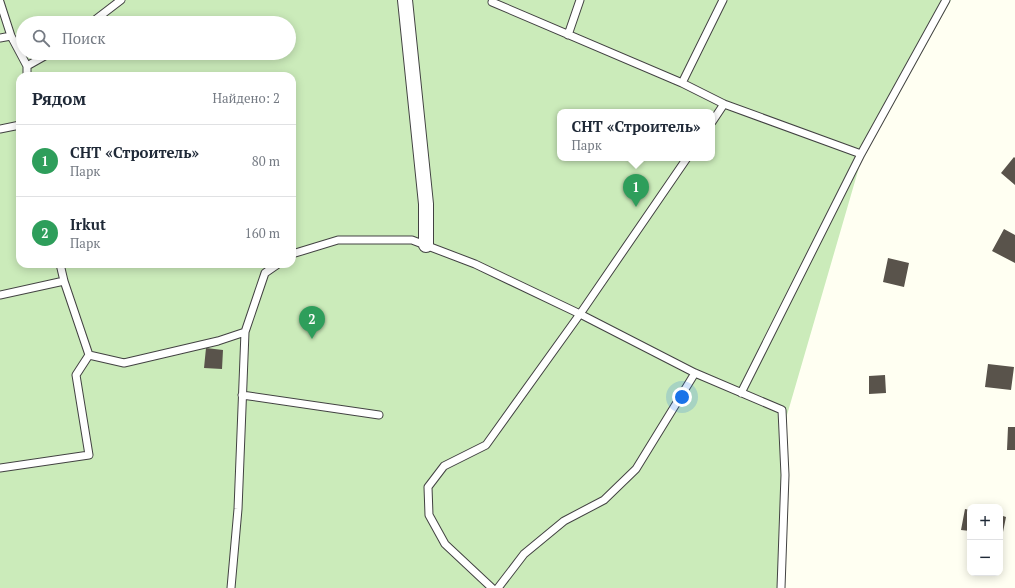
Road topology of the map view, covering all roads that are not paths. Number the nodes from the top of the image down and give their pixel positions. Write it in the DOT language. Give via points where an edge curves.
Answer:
graph roads {
  1 [pos="121,0"];
  2 [pos="405,0"];
  3 [pos="580,0"];
  4 [pos="722,0"];
  5 [pos="946,0"];
  6 [pos="0,2"];
  7 [pos="492,2"];
  8 [pos="100,16"];
  9 [pos="568,35"];
  10 [pos="11,36"];
  11 [pos="0,38"];
  12 [pos="16,46"];
  13 [pos="23,60"];
  14 [pos="37,60"];
  15 [pos="26,66"];
  16 [pos="27,72"];
  17 [pos="682,83"];
  18 [pos="724,104"];
  19 [pos="715,118"];
  20 [pos="16,126"];
  21 [pos="0,129"];
  22 [pos="861,154"];
  23 [pos="685,161"];
  24 [pos="426,245"];
  25 [pos="296,253"];
  26 [pos="61,268"];
  27 [pos="272,268"];
  28 [pos="64,281"];
  29 [pos="0,295"];
  30 [pos="580,314"];
  31 [pos="245,332"];
  32 [pos="89,355"];
  33 [pos="695,373"];
  34 [pos="741,393"];
  35 [pos="242,395"];
  36 [pos="379,415"];
  37 [pos="0,468"];
  38 [pos="231,588"];
  39 [pos="492,588"];
  40 [pos="498,588"];
  41 [pos="781,588"];
  1 -- 8 [label="lane"];
  2 -- 24 [label="street" via="426,204"];
  3 -- 9 [label="lane"];
  4 -- 17 [label="lane"];
  5 -- 22 [label="lane"];
  6 -- 10 [label="lane"];
  7 -- 9 [label="lane"];
  9 -- 17 [label="lane"];
  10 -- 11 [label="lane"];
  10 -- 12 [label="lane"];
  13 -- 15 [label="lane"];
  14 -- 15 [label="lane"];
  15 -- 16 [label="lane"];
  17 -- 18 [label="lane"];
  18 -- 19 [label="lane"];
  18 -- 22 [label="lane"];
  20 -- 21 [label="lane"];
  22 -- 34 [label="lane"];
  23 -- 30 [label="lane"];
  24 -- 25 [label="lane" via="412,240 338,240"];
  24 -- 30 [label="lane" via="475,264"];
  26 -- 28 [label="lane"];
  27 -- 31 [label="lane" via="265,273"];
  28 -- 29 [label="lane"];
  28 -- 32 [label="lane"];
  30 -- 33 [label="lane"];
  30 -- 39 [label="lane" via="486,445 444,466 428,487 429,516 445,544"];
  31 -- 32 [label="lane" via="218,341 124,363"];
  31 -- 35 [label="lane"];
  32 -- 37 [label="lane" via="76,376 89,455"];
  33 -- 34 [label="lane"];
  33 -- 40 [label="lane" via="636,469 604,500 564,521 524,554"];
  34 -- 41 [label="lane" via="782,410 785,475"];
  35 -- 36 [label="lane"];
  35 -- 38 [label="lane" via="238,509"];
}
